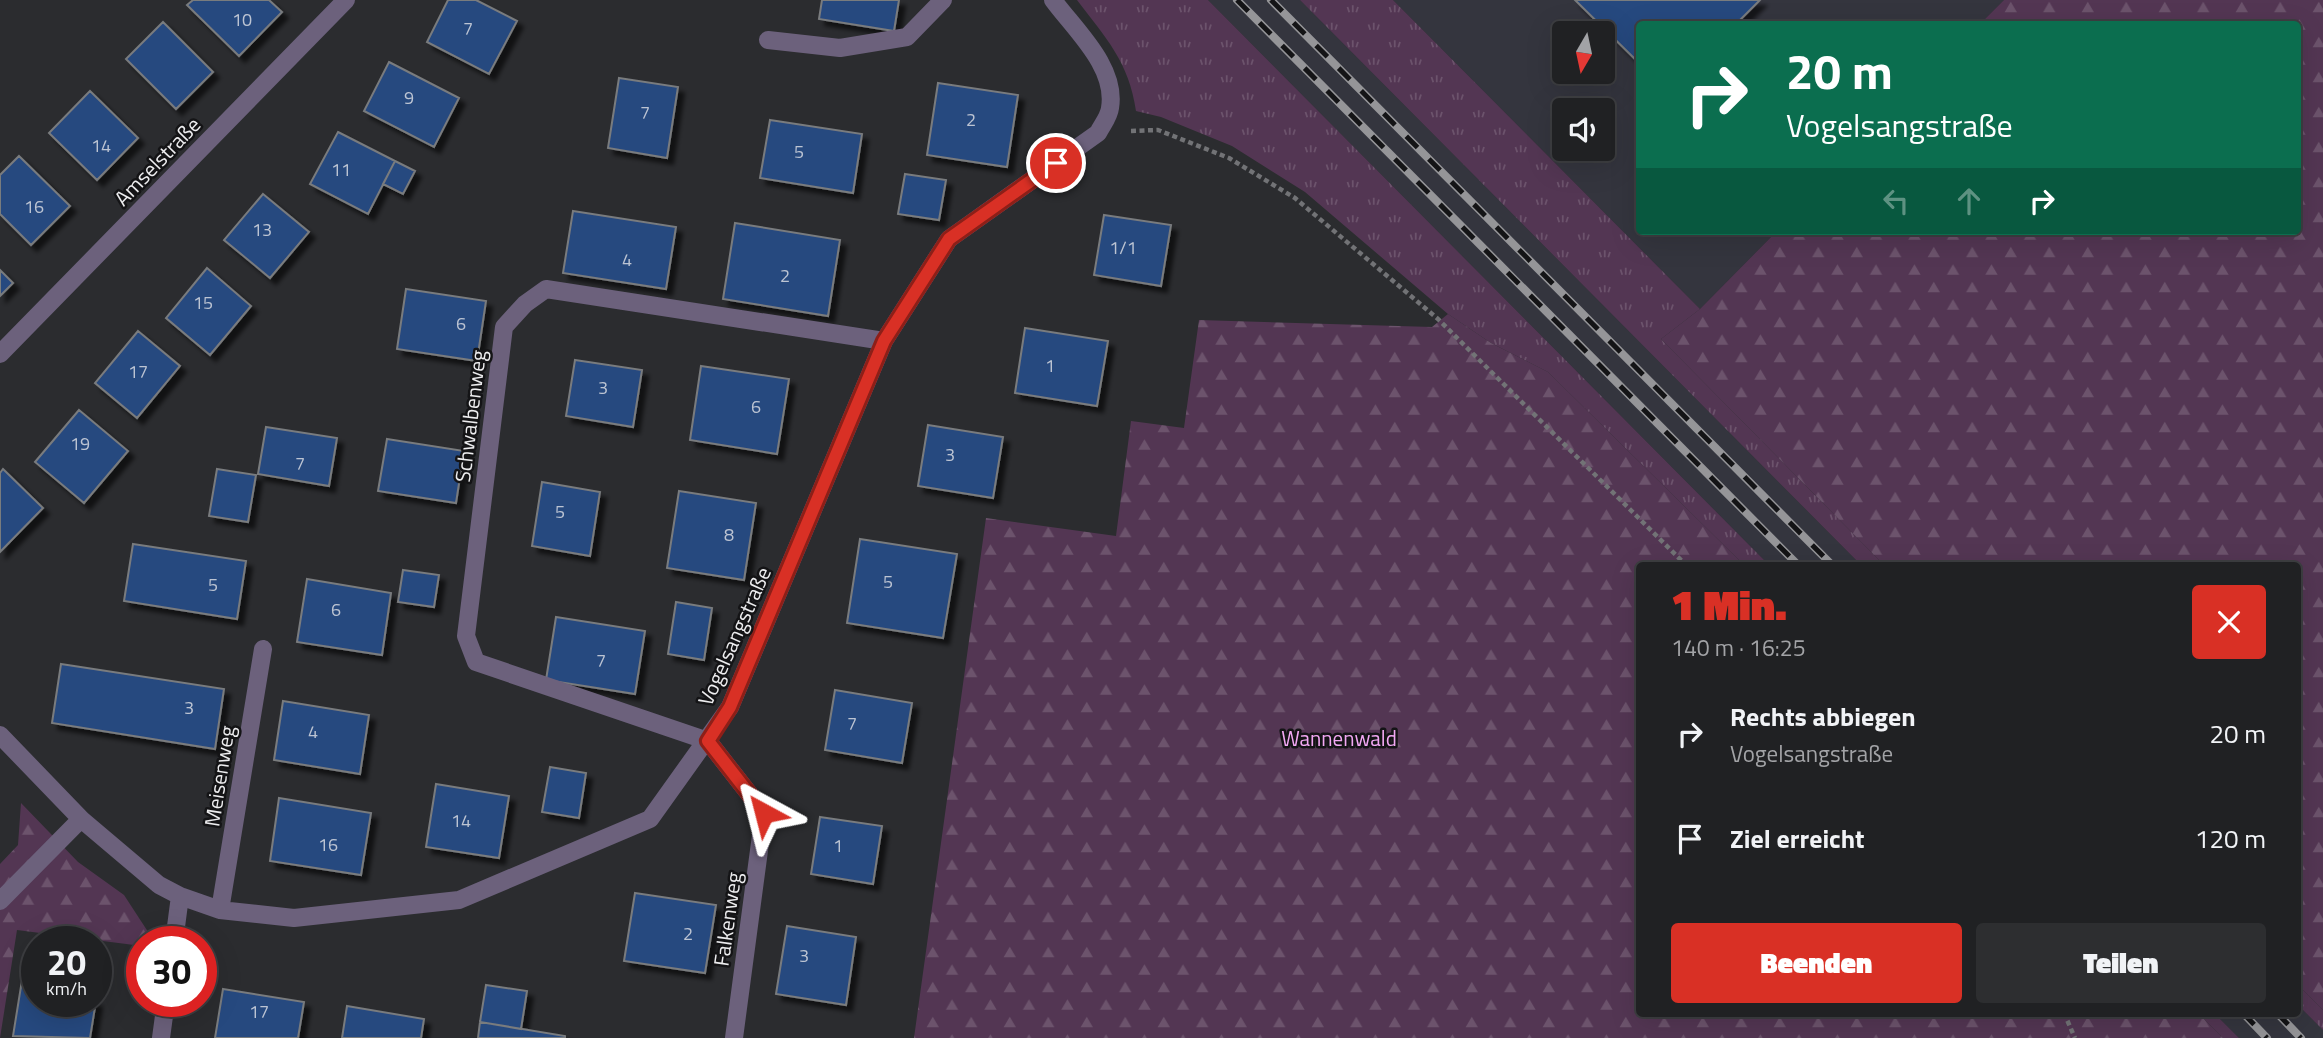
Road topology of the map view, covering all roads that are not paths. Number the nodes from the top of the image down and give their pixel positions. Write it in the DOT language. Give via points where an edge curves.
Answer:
graph roads {
  1 [pos="346,0"];
  2 [pos="943,0"];
  3 [pos="1052,0"];
  4 [pos="768,40"];
  5 [pos="884,341"];
  6 [pos="0,354"];
  7 [pos="263,649"];
  8 [pos="0,735"];
  9 [pos="708,741"];
  10 [pos="81,819"];
  11 [pos="180,896"];
  12 [pos="0,901"];
  13 [pos="220,910"];
  14 [pos="176,926"];
  15 [pos="164,1017"];
  16 [pos="161,1038"];
  17 [pos="734,1038"];
  1 -- 6 [label="street, Amselstraße"];
  2 -- 4 [label="street" via="906,37 840,48"];
  3 -- 5 [label="street, Vogelsangstraße" via="1111,84 1110,111 1098,133 949,239"];
  5 -- 9 [label="street, Vogelsangstraße" via="730,707"];
  5 -- 9 [label="street, Schwalbenweg" via="546,289 524,304 504,327 466,636 476,662"];
  7 -- 13 [label="street, Meisenweg"];
  8 -- 10 [label="street, Vogelsangstraße"];
  9 -- 13 [label="street, Vogelsangstraße" via="650,819 459,900 294,918"];
  9 -- 17 [label="street, Falkenweg" via="764,813"];
  10 -- 11 [label="street, Vogelsangstraße" via="159,885"];
  10 -- 12 [label="street"];
  11 -- 13 [label="street, Vogelsangstraße"];
  11 -- 14 [label="street"];
  15 -- 16 [label="street"];
}
